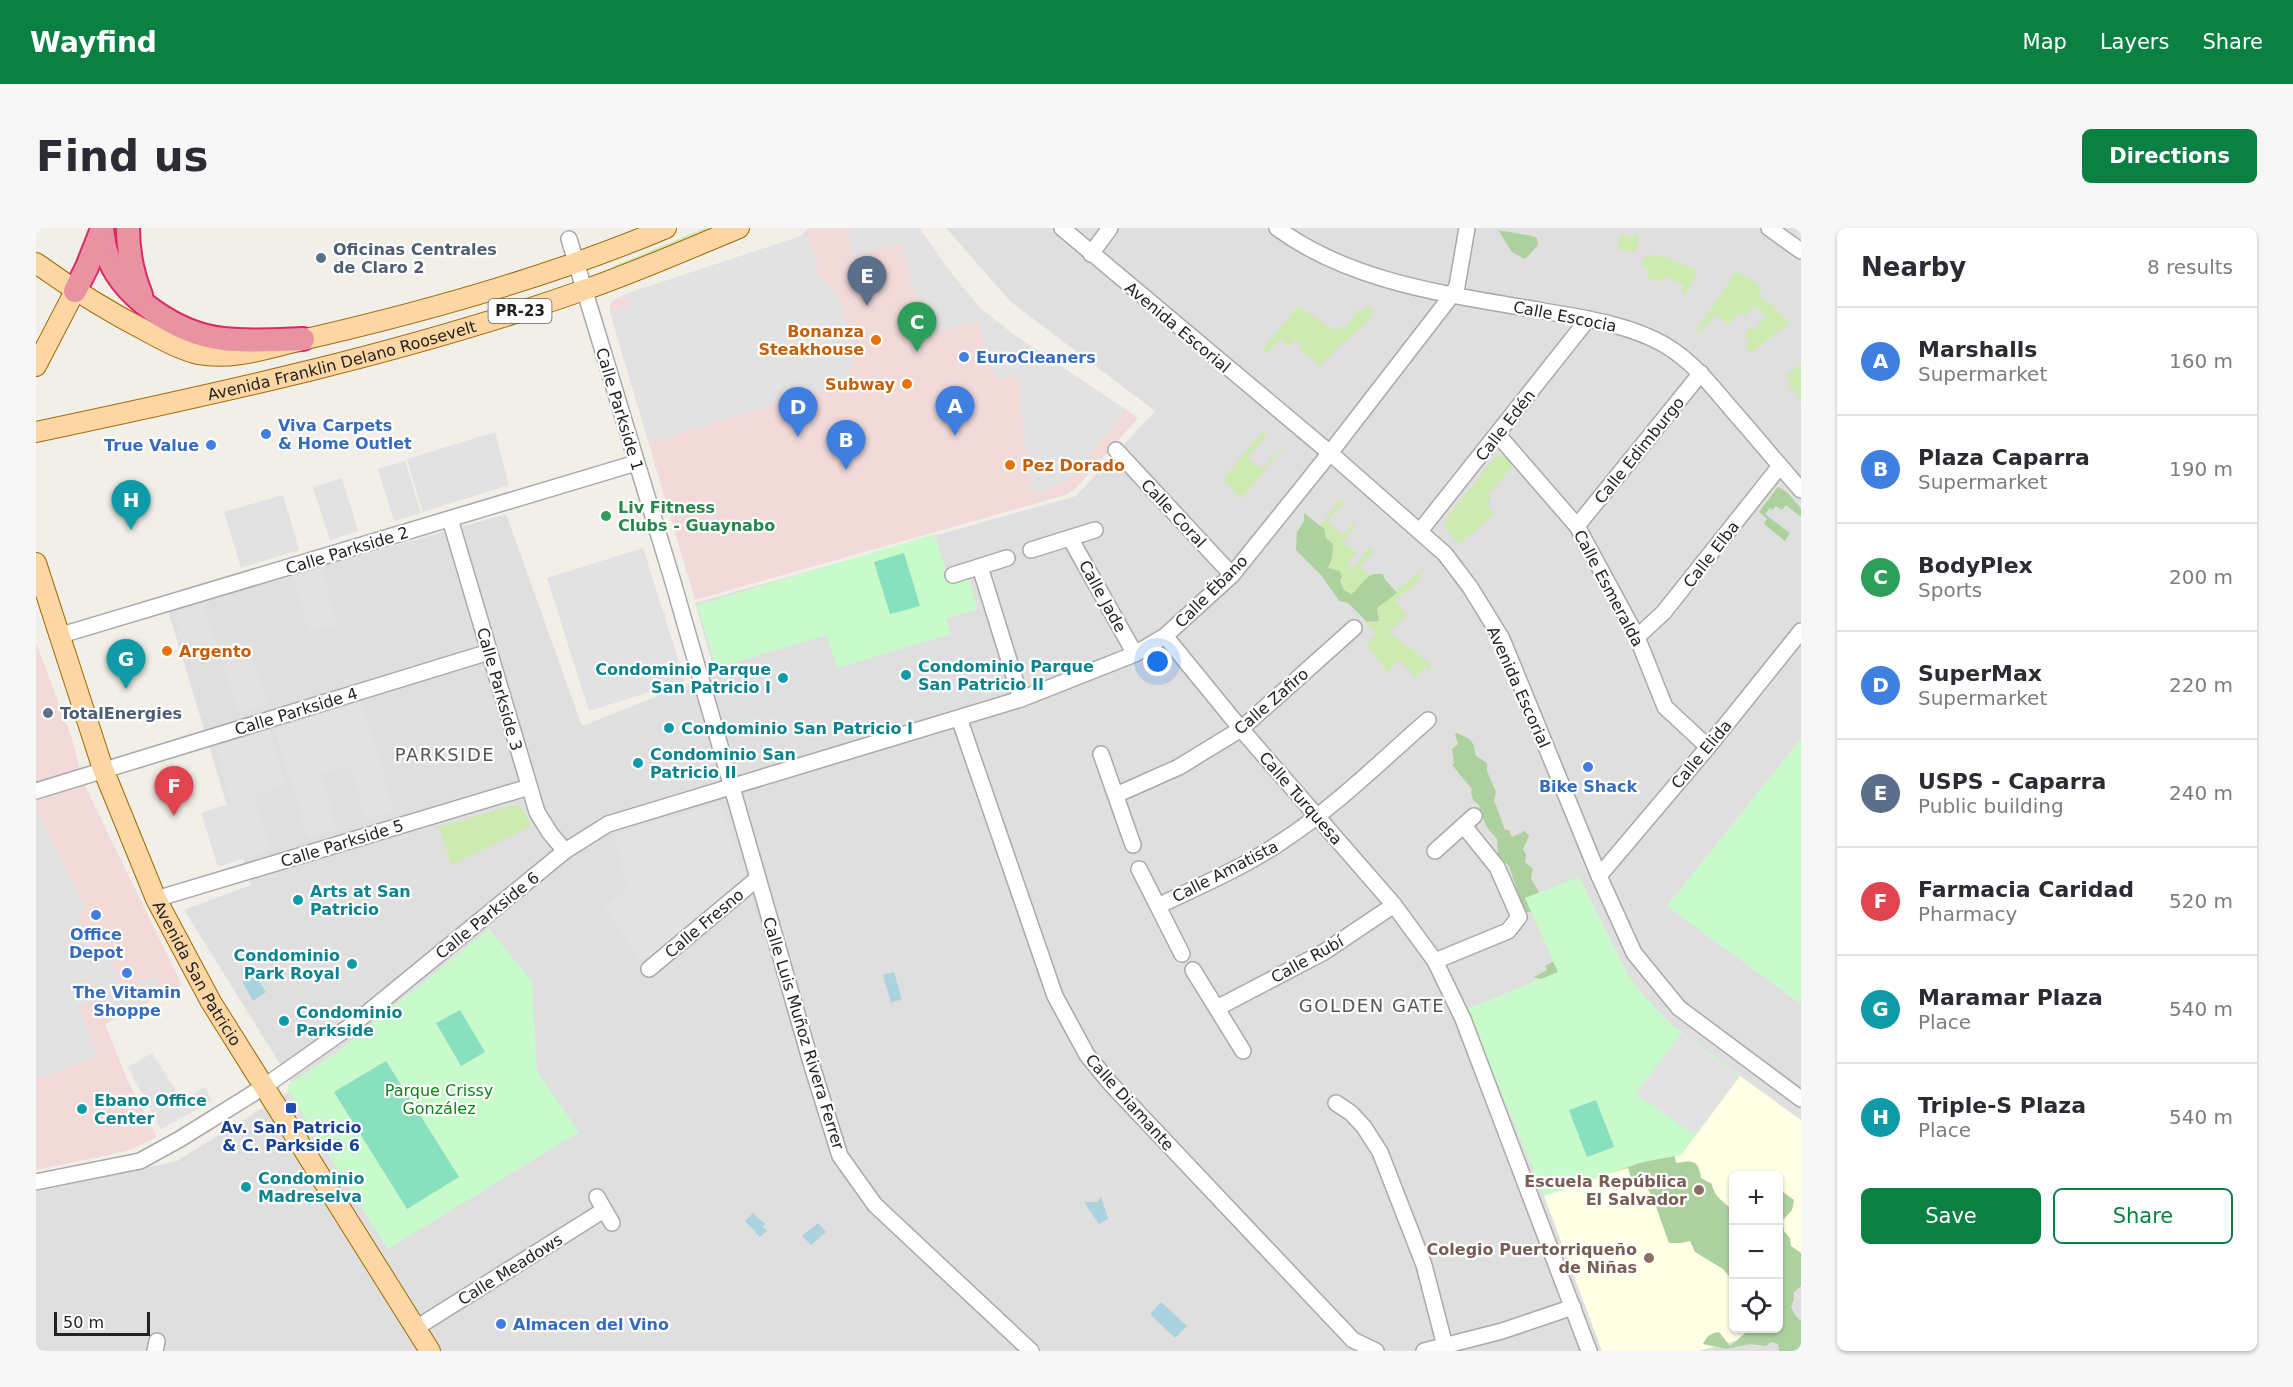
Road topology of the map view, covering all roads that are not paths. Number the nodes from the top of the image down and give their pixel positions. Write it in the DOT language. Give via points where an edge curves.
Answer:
graph roads {
  1 [pos="102,228"];
  2 [pos="128,228"];
  3 [pos="666,228"];
  4 [pos="739,228"];
  5 [pos="1062,228"];
  6 [pos="1110,228"];
  7 [pos="1276,228"];
  8 [pos="1467,228"];
  9 [pos="1769,228"];
  10 [pos="569,239"];
  11 [pos="1801,251"];
  12 [pos="1091,254"];
  13 [pos="36,263"];
  14 [pos="577,263"];
  15 [pos="585,290"];
  16 [pos="75,291"];
  17 [pos="1452,295"];
  18 [pos="145,304"];
  19 [pos="1588,319"];
  20 [pos="303,339"];
  21 [pos="36,366"];
  22 [pos="1701,373"];
  23 [pos="36,432"];
  24 [pos="1498,435"];
  25 [pos="1116,450"];
  26 [pos="1330,453"];
  27 [pos="636,463"];
  28 [pos="1780,466"];
  29 [pos="1801,490"];
  30 [pos="450,519"];
  31 [pos="1577,526"];
  32 [pos="1095,530"];
  33 [pos="1420,531"];
  34 [pos="1070,538"];
  35 [pos="1031,550"];
  36 [pos="1007,558"];
  37 [pos="36,563"];
  38 [pos="981,567"];
  39 [pos="953,575"];
  40 [pos="1232,575"];
  41 [pos="1354,628"];
  42 [pos="1801,631"];
  43 [pos="58,636"];
  44 [pos="1165,636"];
  45 [pos="1637,637"];
  46 [pos="489,652"];
  47 [pos="1135,654"];
  48 [pos="1021,699"];
  49 [pos="959,718"];
  50 [pos="1428,720"];
  51 [pos="1240,729"];
  52 [pos="1708,747"];
  53 [pos="1101,754"];
  54 [pos="103,770"];
  55 [pos="731,786"];
  56 [pos="529,787"];
  57 [pos="36,791"];
  58 [pos="1116,795"];
  59 [pos="1317,817"];
  60 [pos="1133,845"];
  61 [pos="565,851"];
  62 [pos="1435,851"];
  63 [pos="1139,869"];
  64 [pos="1599,876"];
  65 [pos="758,878"];
  66 [pos="156,899"];
  67 [pos="1394,905"];
  68 [pos="1158,906"];
  69 [pos="1182,954"];
  70 [pos="1435,961"];
  71 [pos="650,969"];
  72 [pos="1193,970"];
  73 [pos="1217,1008"];
  74 [pos="1243,1051"];
  75 [pos="264,1086"];
  76 [pos="1801,1099"];
  77 [pos="1336,1103"];
  78 [pos="36,1182"];
  79 [pos="604,1210"];
  80 [pos="1573,1307"];
  81 [pos="416,1328"];
  82 [pos="1445,1346"];
  83 [pos="430,1351"];
  84 [pos="1030,1351"];
  85 [pos="1376,1351"];
  86 [pos="1424,1351"];
  87 [pos="1589,1351"];
  1 -- 16 [label="highway"];
  1 -- 18 [label="highway" via="112,266"];
  2 -- 18 [label="highway" via="134,276"];
  3 -- 14 [label="main road, Avenida Franklin Delano Roosevelt / PR-23"];
  4 -- 15 [label="main road, Avenida Franklin Delano Roosevelt / PR-23"];
  5 -- 12 [label="street, Avenida Escorial"];
  6 -- 12 [label="street"];
  7 -- 17 [label="street, Calle Escocia" via="1318,253 1357,269"];
  8 -- 17 [label="street, Calle Ébano"];
  9 -- 11 [label="street"];
  10 -- 14 [label="street, Calle Parkside 1"];
  12 -- 26 [label="street, Avenida Escorial"];
  13 -- 16 [label="main road, Avenida Franklin Delano Roosevelt / PR-23"];
  14 -- 15 [label="street, Calle Parkside 1"];
  14 -- 20 [label="main road, Avenida Franklin Delano Roosevelt / PR-23" via="435,307"];
  15 -- 23 [label="main road, Avenida Franklin Delano Roosevelt / PR-23" via="334,364"];
  15 -- 27 [label="street, Calle Parkside 1"];
  16 -- 20 [label="main road, Avenida Franklin Delano Roosevelt / PR-23" via="159,338 199,354 224,356"];
  16 -- 21 [label="main road"];
  17 -- 19 [label="street, Calle Escocia"];
  17 -- 26 [label="street, Calle Ébano"];
  18 -- 20 [label="highway" via="190,331 223,339"];
  19 -- 22 [label="street, Calle Escocia" via="1628,329 1665,345"];
  19 -- 24 [label="street, Calle Edén"];
  22 -- 28 [label="street, Calle Escocia"];
  22 -- 31 [label="street, Calle Edimburgo"];
  24 -- 31 [label="street, Calle Esmeralda"];
  24 -- 33 [label="street, Calle Edén"];
  25 -- 40 [label="street, Calle Coral"];
  26 -- 33 [label="street, Avenida Escorial"];
  26 -- 40 [label="street, Calle Ébano"];
  27 -- 30 [label="street, Calle Parkside 2"];
  27 -- 55 [label="street, Calle Parkside 1"];
  28 -- 29 [label="street, Calle Escocia"];
  28 -- 45 [label="street, Calle Elba" via="1664,612"];
  30 -- 43 [label="street, Calle Parkside 2"];
  30 -- 46 [label="street, Calle Parkside 3"];
  31 -- 45 [label="street, Calle Esmeralda"];
  32 -- 34 [label="street, Calle Jade"];
  33 -- 64 [label="street, Avenida Escorial" via="1470,588 1502,639"];
  34 -- 35 [label="street, Calle Jade"];
  34 -- 47 [label="street, Calle Jade"];
  36 -- 38 [label="street"];
  37 -- 43 [label="main road, Avenida San Patricio"];
  38 -- 39 [label="street"];
  38 -- 48 [label="street"];
  40 -- 44 [label="street, Calle Ébano"];
  41 -- 51 [label="street, Calle Zafiro"];
  42 -- 52 [label="street, Calle Elida"];
  43 -- 54 [label="main road, Avenida San Patricio"];
  44 -- 47 [label="street, Calle Ébano"];
  44 -- 51 [label="street, Calle Turquesa"];
  45 -- 52 [label="street, Calle Esmeralda" via="1665,707"];
  46 -- 54 [label="street, Calle Parkside 4"];
  46 -- 56 [label="street, Calle Parkside 3"];
  47 -- 48 [label="street, Calle Ébano"];
  48 -- 49 [label="street, Calle Ébano"];
  49 -- 55 [label="street, Calle Ébano"];
  49 -- 85 [label="street, Calle Diamante" via="1055,996 1087,1055 1353,1340"];
  50 -- 59 [label="street, Calle Amatista"];
  51 -- 58 [label="street, Calle Zafiro" via="1179,767"];
  51 -- 59 [label="street, Calle Turquesa"];
  52 -- 64 [label="street, Calle Elida"];
  53 -- 58 [label="street"];
  54 -- 57 [label="street, Calle Parkside 4"];
  54 -- 66 [label="main road, Avenida San Patricio"];
  55 -- 61 [label="street, Calle Parkside 6" via="608,824"];
  55 -- 65 [label="street, Calle Luis Muñoz Rivera Ferrer"];
  56 -- 61 [label="street, Calle Parkside 3" via="537,812"];
  56 -- 66 [label="street, Calle Parkside 5"];
  58 -- 60 [label="street"];
  59 -- 67 [label="street, Calle Turquesa"];
  59 -- 68 [label="street, Calle Amatista" via="1247,863"];
  61 -- 75 [label="street, Calle Parkside 6" via="356,1022"];
  62 -- 70 [label="street" via="1469,821 1497,867 1519,917 1508,931"];
  63 -- 68 [label="street"];
  64 -- 76 [label="street, Avenida Escorial" via="1634,953 1679,1008"];
  65 -- 71 [label="street, Calle Fresno"];
  65 -- 84 [label="street, Calle Luis Muñoz Rivera Ferrer" via="840,1156 875,1205"];
  66 -- 75 [label="main road, Avenida San Patricio" via="211,1002"];
  67 -- 70 [label="street, Calle Turquesa"];
  67 -- 73 [label="street, Calle Rubí" via="1324,952"];
  68 -- 69 [label="street"];
  70 -- 80 [label="street, Calle Turquesa" via="1463,1019"];
  72 -- 73 [label="street"];
  73 -- 74 [label="street"];
  75 -- 78 [label="street" via="140,1161"];
  75 -- 81 [label="main road, Avenida San Patricio"];
  77 -- 82 [label="street" via="1364,1127 1380,1152 1424,1265"];
  79 -- 81 [label="street, Calle Meadows"];
  80 -- 82 [label="street"];
  80 -- 87 [label="street, Calle Turquesa"];
  81 -- 83 [label="main road, Avenida San Patricio"];
  82 -- 86 [label="street"];
}
